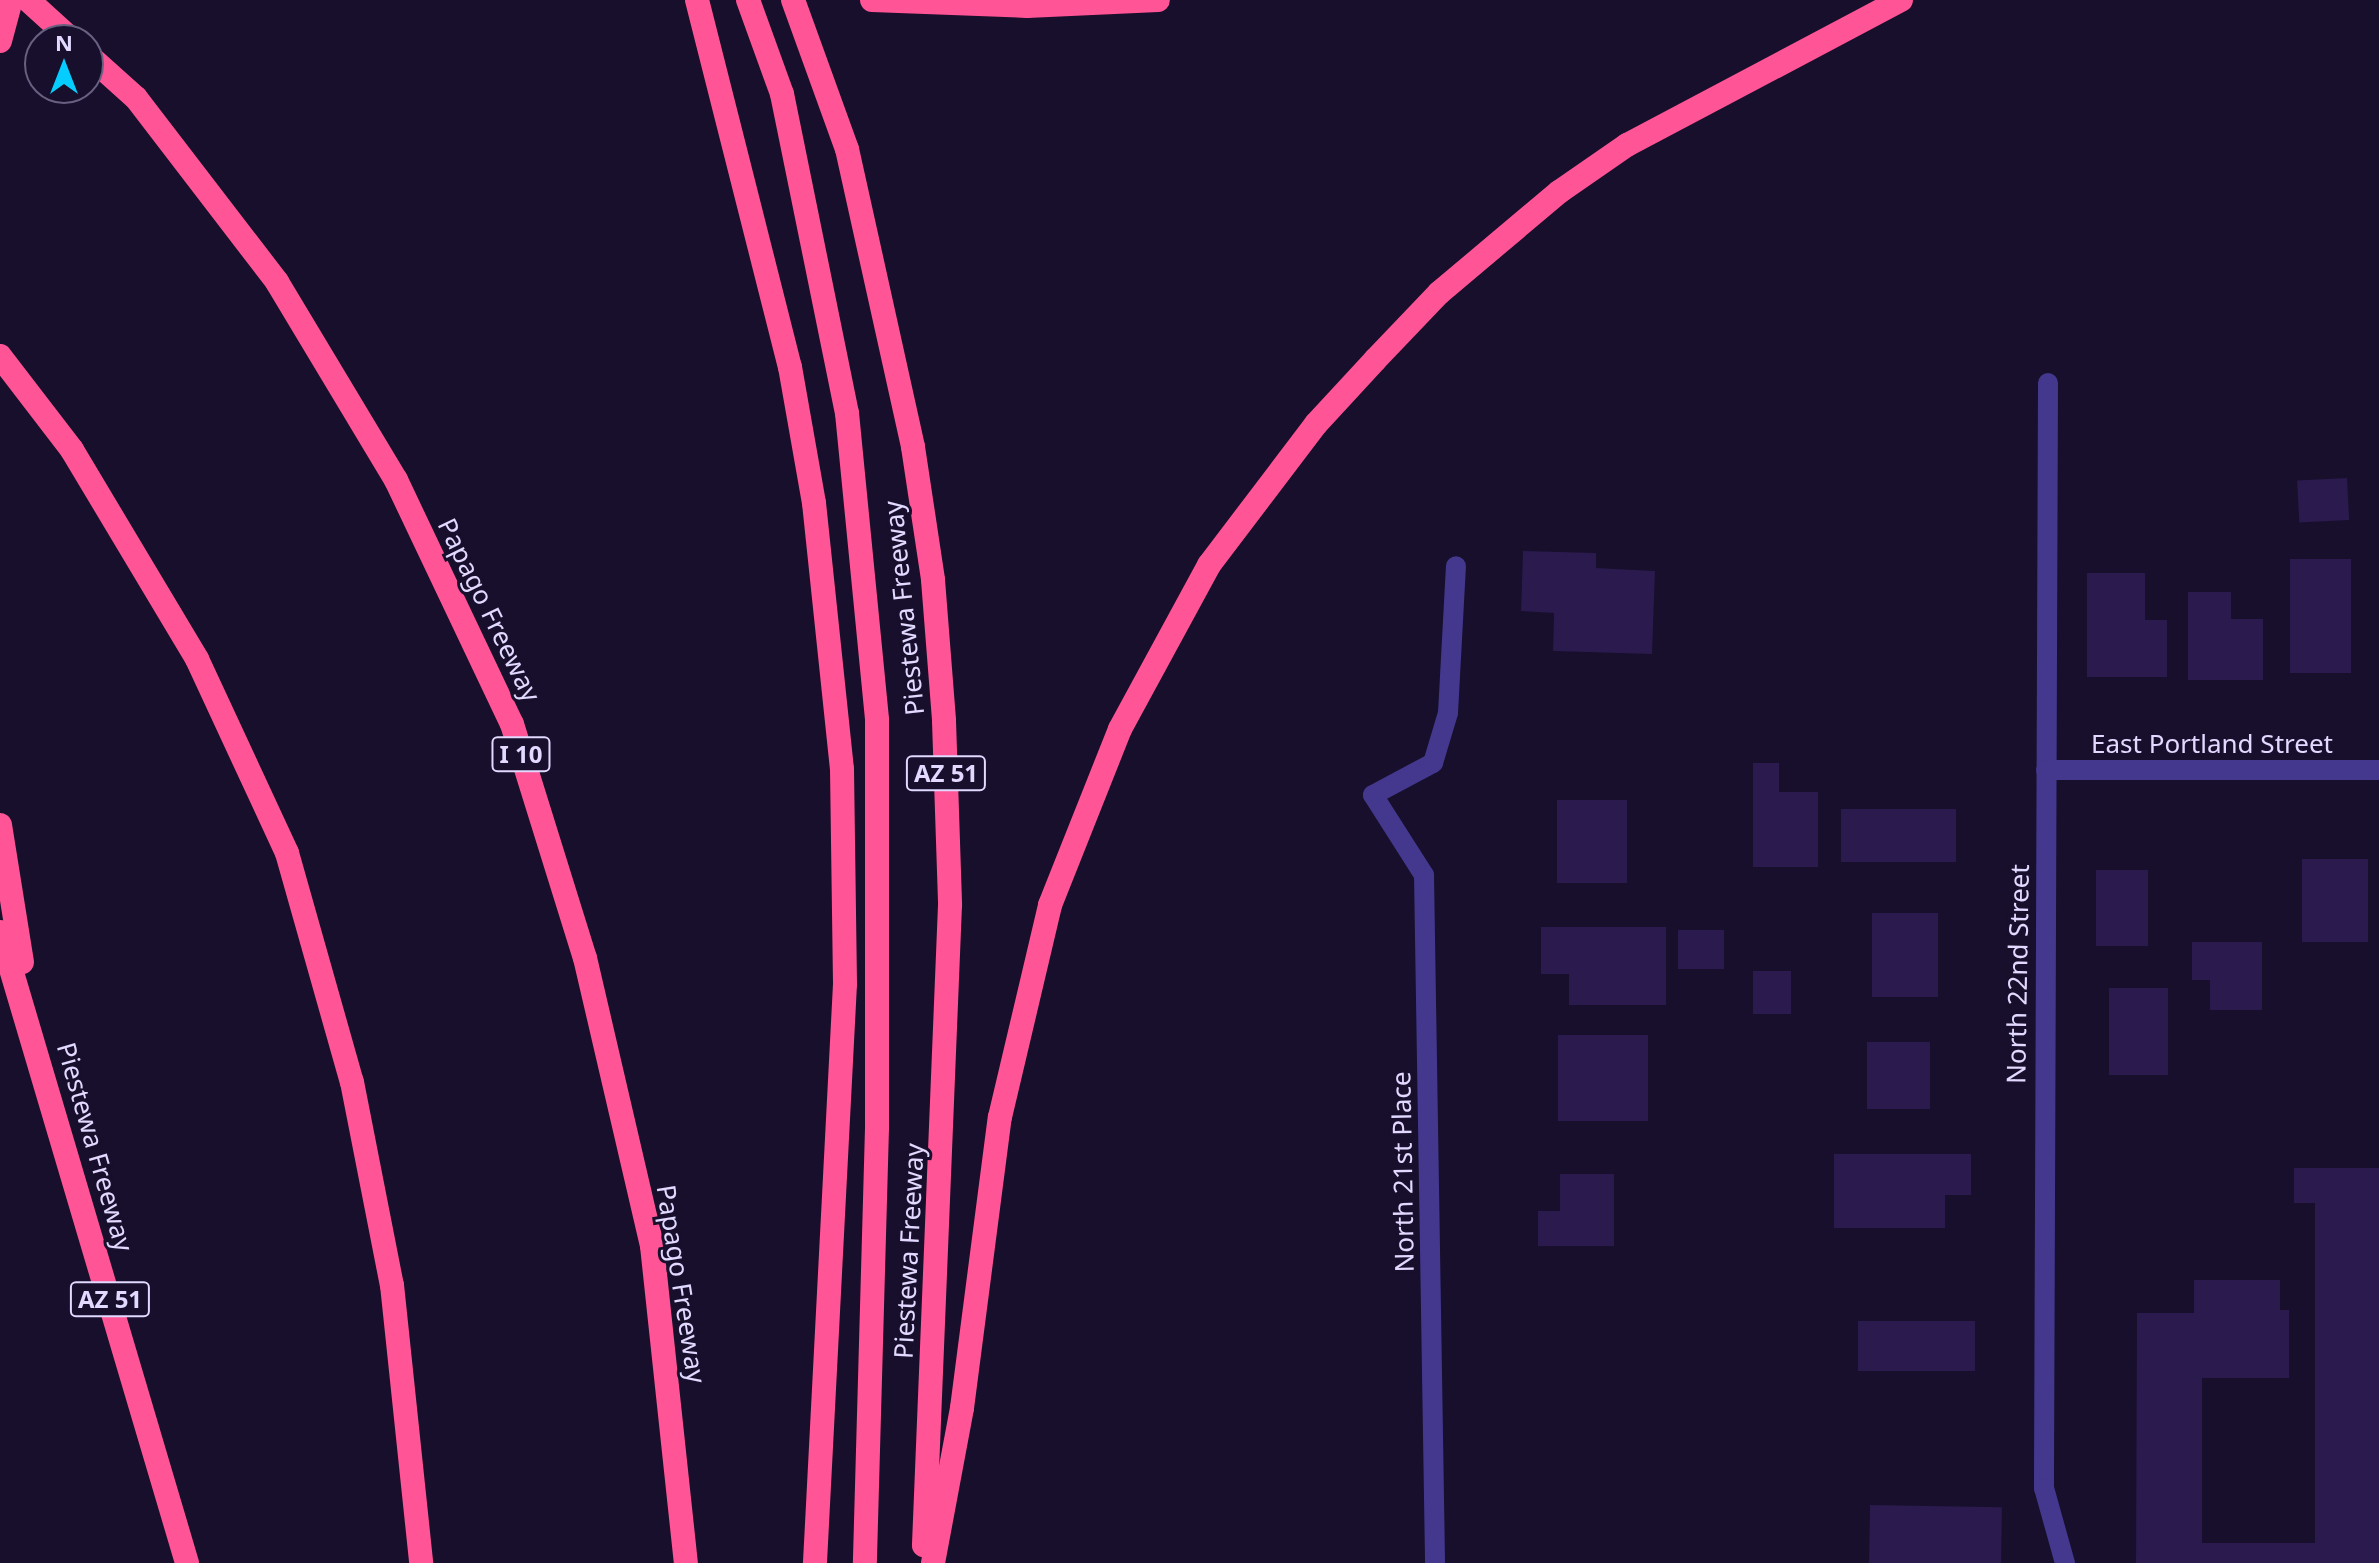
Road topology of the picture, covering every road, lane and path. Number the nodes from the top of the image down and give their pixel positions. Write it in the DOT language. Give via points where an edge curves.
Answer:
graph roads {
  1 [pos="11,0"];
  2 [pos="28,0"];
  3 [pos="697,0"];
  4 [pos="748,0"];
  5 [pos="793,0"];
  6 [pos="872,0"];
  7 [pos="1158,0"];
  8 [pos="1901,0"];
  9 [pos="54,24"];
  10 [pos="0,41"];
  11 [pos="104,69"];
  12 [pos="0,356"];
  13 [pos="2048,383"];
  14 [pos="1456,566"];
  15 [pos="2046,770"];
  16 [pos="2379,770"];
  17 [pos="0,825"];
  18 [pos="0,932"];
  19 [pos="34,1035"];
  20 [pos="187,1563"];
  21 [pos="421,1563"];
  22 [pos="686,1563"];
  23 [pos="815,1563"];
  24 [pos="865,1563"];
  25 [pos="923,1563"];
  26 [pos="933,1563"];
  27 [pos="1435,1563"];
  28 [pos="2065,1563"];
  1 -- 10 [label="highway"];
  2 -- 9 [label="highway"];
  3 -- 23 [label="highway" via="790,367 814,503 842,769 845,984"];
  4 -- 24 [label="highway" via="782,94 847,413 877,720 877,1128"];
  5 -- 25 [label="highway, Piestewa Freeway / AZ 51" via="847,149 913,447 934,595 950,905"];
  6 -- 7 [label="highway" via="1027,6"];
  8 -- 26 [label="highway" via="1627,145 1523,221 1439,293 1336,403 1209,565 1120,729 1050,905 1000,1117 962,1408"];
  11 -- 22 [label="highway, Papago Freeway / I 10" via="136,98 277,282 396,480 512,724 585,958 652,1246"];
  12 -- 21 [label="highway" via="72,450 197,659 287,853 352,1082 392,1285"];
  13 -- 15 [label="street, North 22nd Street"];
  14 -- 27 [label="street, North 21st Place" via="1448,713 1433,763 1373,795 1424,875"];
  15 -- 16 [label="street, East Portland Street"];
  15 -- 28 [label="street, North 22nd Street" via="2044,1488"];
  17 -- 19 [label="highway"];
  18 -- 19 [label="highway, Piestewa Freeway / AZ 51"];
  19 -- 20 [label="highway, Piestewa Freeway / AZ 51"];
}
